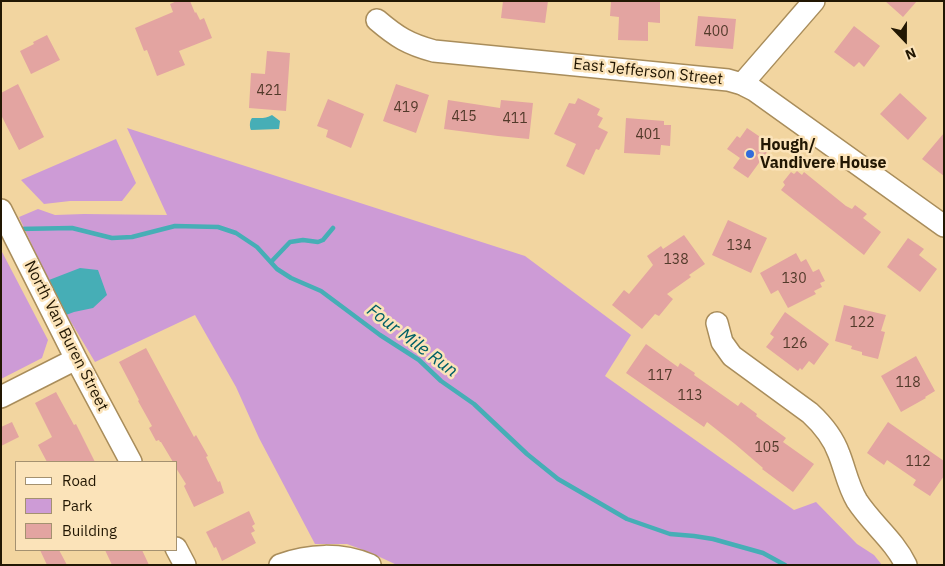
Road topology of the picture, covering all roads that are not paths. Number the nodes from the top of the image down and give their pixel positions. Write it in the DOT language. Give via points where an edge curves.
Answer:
graph roads {
  1 [pos="814,1"];
  2 [pos="377,20"];
  3 [pos="742,84"];
  4 [pos="4,215"];
  5 [pos="944,226"];
  6 [pos="717,323"];
  7 [pos="76,359"];
  8 [pos="1,397"];
  9 [pos="130,461"];
  10 [pos="178,551"];
  11 [pos="185,565"];
  12 [pos="280,565"];
  13 [pos="370,565"];
  14 [pos="906,565"];
  1 -- 3 [label="street"];
  2 -- 3 [label="street, East Jefferson Street" via="415,46 434,51"];
  3 -- 5 [label="street, East Jefferson Street"];
  4 -- 7 [label="street, North Van Buren Street"];
  6 -- 14 [label="street" via="722,342 732,356 819,421 832,438 854,495"];
  7 -- 8 [label="street"];
  7 -- 9 [label="street, North Van Buren Street"];
  10 -- 11 [label="street"];
  12 -- 13 [label="street" via="300,558 323,556 351,558"];
}
